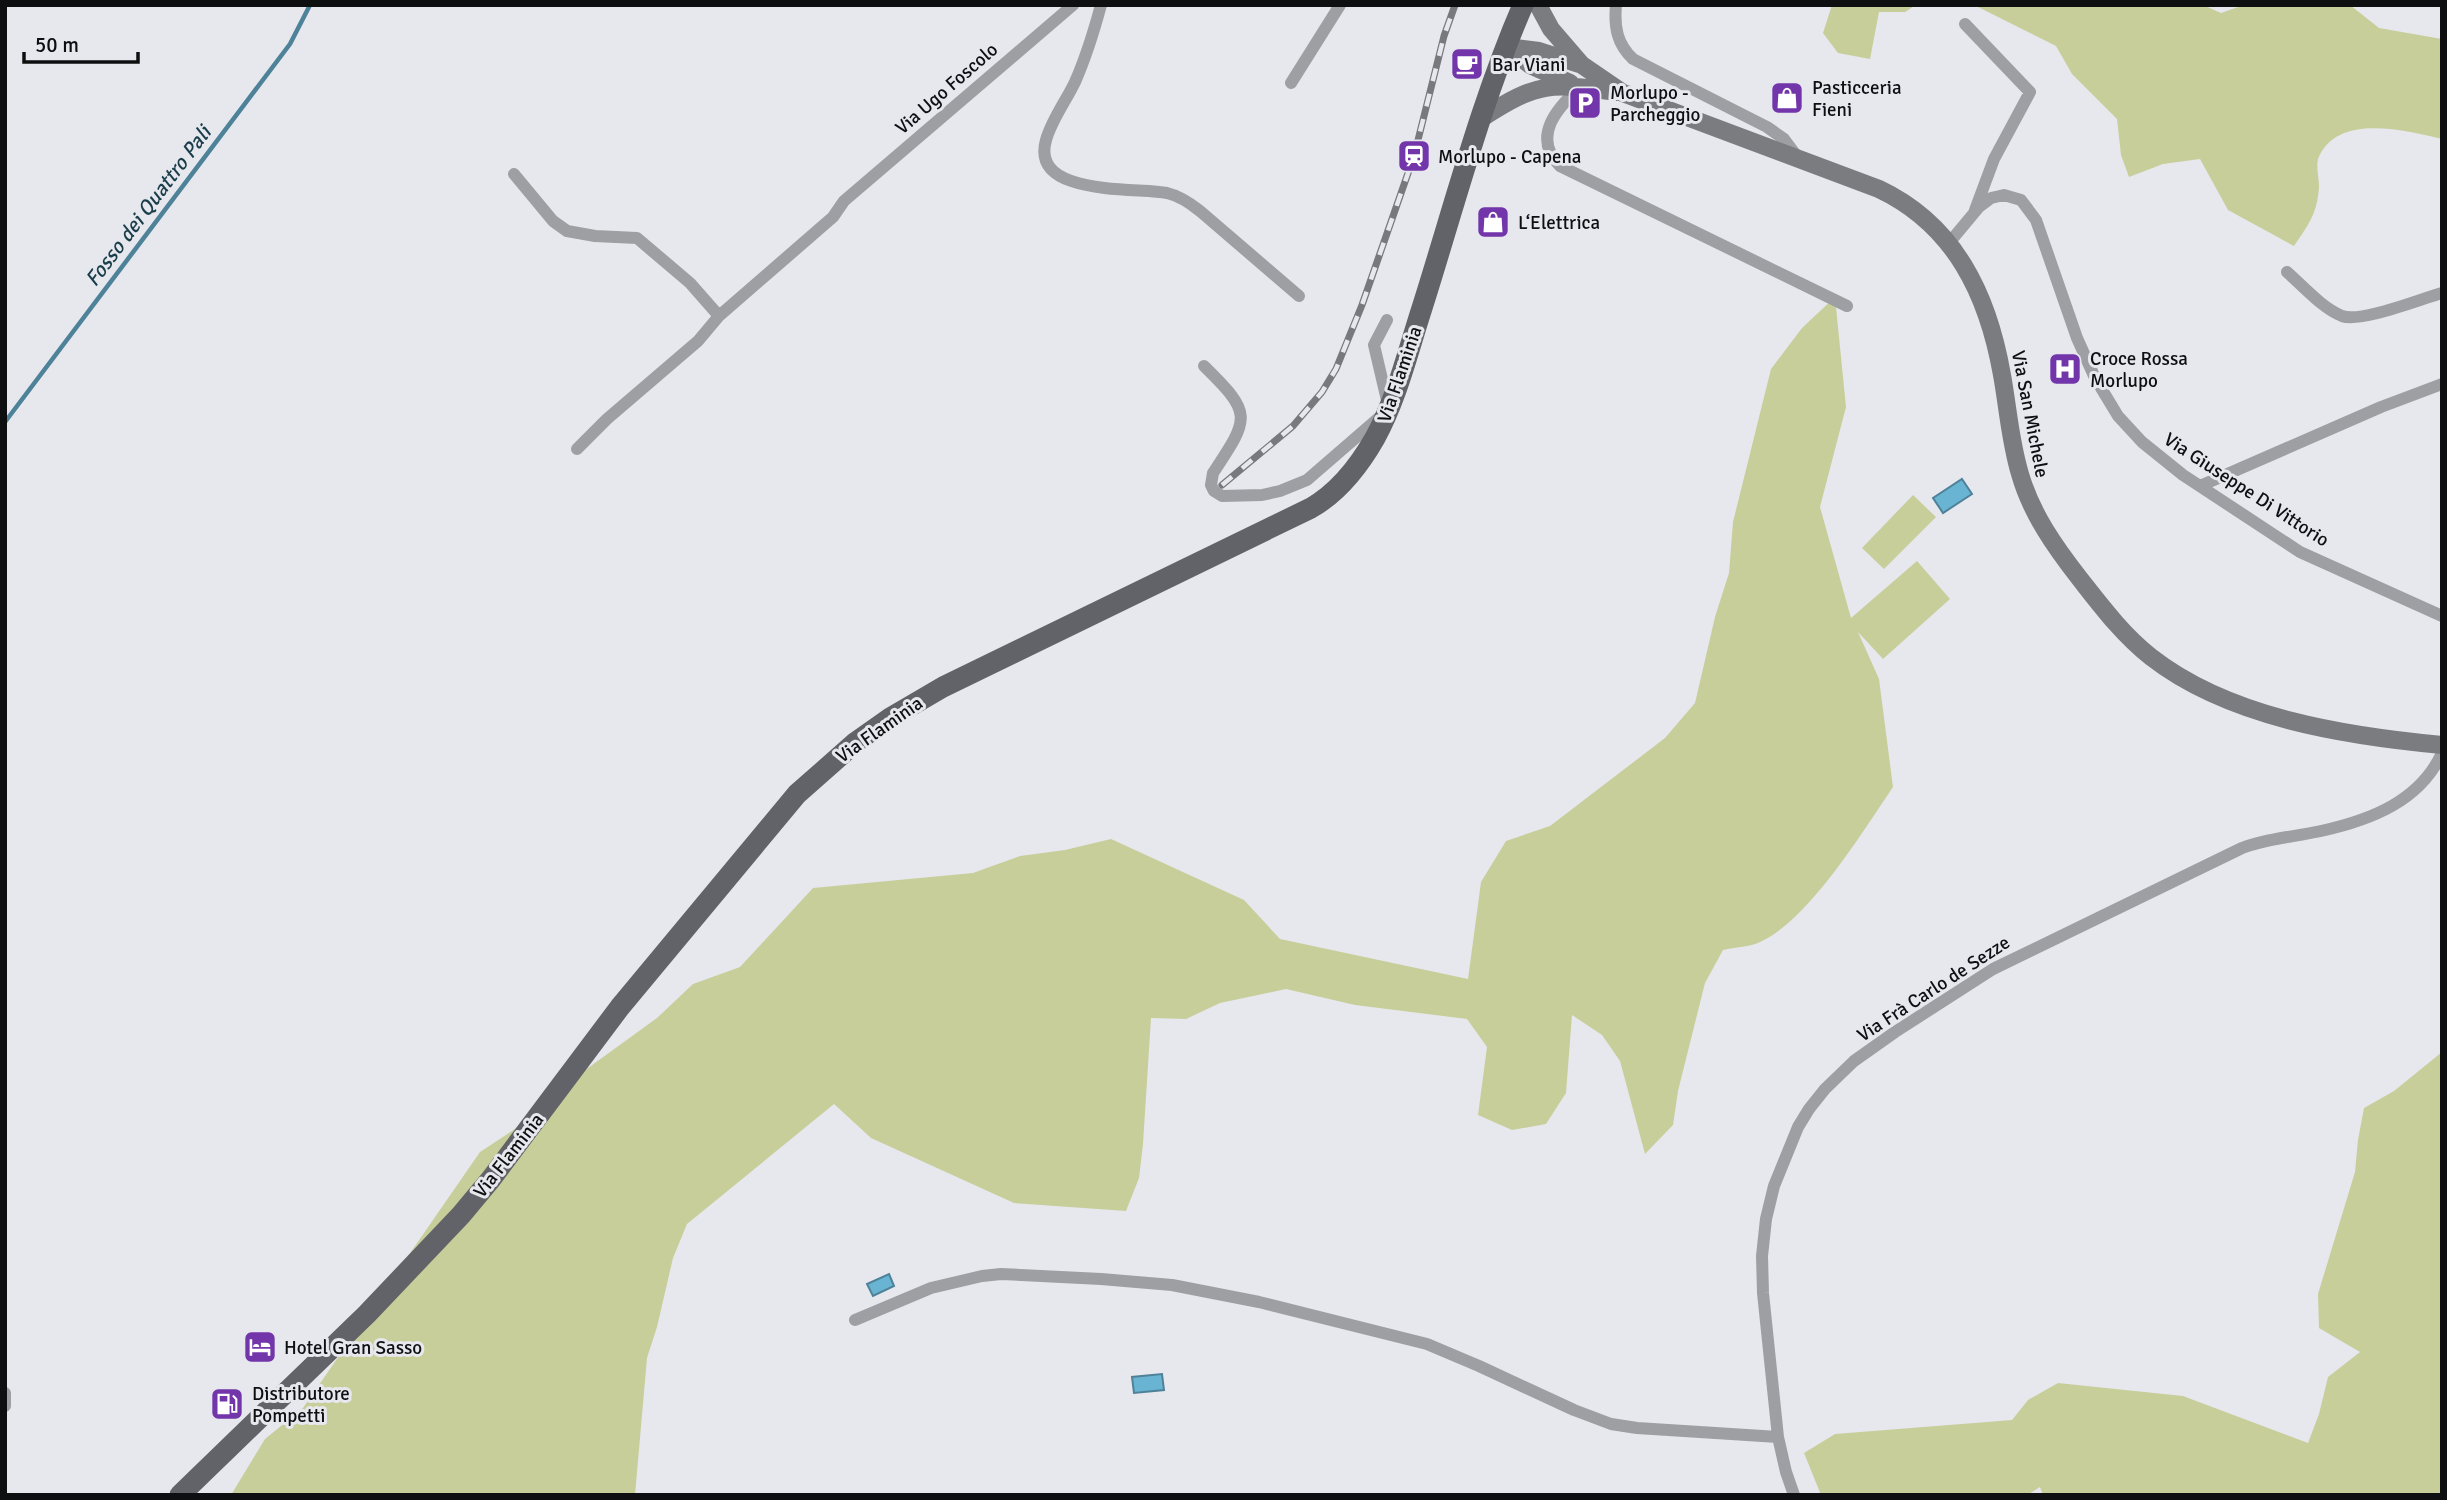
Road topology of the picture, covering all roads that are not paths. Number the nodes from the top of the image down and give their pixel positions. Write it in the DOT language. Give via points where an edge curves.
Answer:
graph roads {
  1 [pos="1073,5"];
  2 [pos="1101,5"];
  3 [pos="1340,5"];
  4 [pos="1616,5"];
  5 [pos="1524,7"];
  6 [pos="1965,24"];
  7 [pos="1507,47"];
  8 [pos="1582,65"];
  9 [pos="1291,83"];
  10 [pos="1580,87"];
  11 [pos="1623,93"];
  12 [pos="1482,118"];
  13 [pos="1799,159"];
  14 [pos="514,174"];
  15 [pos="1974,214"];
  16 [pos="1950,243"];
  17 [pos="2287,272"];
  18 [pos="2442,293"];
  19 [pos="1299,296"];
  20 [pos="1847,306"];
  21 [pos="719,316"];
  22 [pos="1387,320"];
  23 [pos="1204,366"];
  24 [pos="2442,384"];
  25 [pos="1389,409"];
  26 [pos="577,449"];
  27 [pos="2200,486"];
  28 [pos="2439,611"];
  29 [pos="2442,745"];
  30 [pos="2442,753"];
  31 [pos="855,1320"];
  32 [pos="5,1393"];
  33 [pos="5,1406"];
  34 [pos="1778,1437"];
  35 [pos="180,1495"];
  36 [pos="1794,1495"];
  1 -- 21 [label="street, Via Ugo Foscolo" via="844,201 833,217"];
  2 -- 19 [label="street" via="1083,63 1047,138 1045,153 1050,166 1063,178 1083,186 1162,192 1184,199"];
  3 -- 9 [label="street"];
  4 -- 13 [label="street" via="1617,36 1633,59 1767,127 1784,139"];
  5 -- 7 [label="main road, Via Flaminia"];
  5 -- 8 [label="main road" via="1551,29"];
  6 -- 15 [label="street, Via Giuseppe Di Vittorio" via="2030,92 1989,171"];
  7 -- 8 [label="main road" via="1539,51"];
  7 -- 10 [label="main road" via="1530,65"];
  7 -- 12 [label="main road, Via Flaminia"];
  8 -- 11 [label="main road"];
  10 -- 11 [label="main road"];
  10 -- 12 [label="main road" via="1537,88"];
  10 -- 20 [label="street" via="1558,108 1549,129 1549,149 1560,166"];
  11 -- 13 [label="main road, Via San Michele"];
  12 -- 25 [label="main road, Via Flaminia"];
  13 -- 16 [label="main road, Via San Michele" via="1899,199"];
  14 -- 21 [label="street" via="566,231 637,238 690,283"];
  15 -- 16 [label="street, Via Giuseppe Di Vittorio"];
  15 -- 27 [label="street, Via Giuseppe Di Vittorio" via="1998,195 2015,197 2029,207 2077,338 2106,398 2142,443"];
  16 -- 29 [label="main road, Via San Michele" via="1970,275 1991,327 2014,450 2029,499 2057,549 2122,630 2170,671 2234,702 2343,732"];
  17 -- 18 [label="street" via="2330,309 2350,318"];
  21 -- 26 [label="street, Via Ugo Foscolo" via="698,341"];
  22 -- 25 [label="street" via="1374,345"];
  23 -- 25 [label="street" via="1241,412 1236,439 1210,479 1214,491 1222,496 1262,495 1307,480"];
  24 -- 27 [label="street"];
  25 -- 35 [label="main road, Via Flaminia" via="1352,472 1318,503 943,687 856,741 821,772 771,824 620,1007 461,1215 368,1314"];
  27 -- 28 [label="street, Via Giuseppe Di Vittorio" via="2301,552"];
  30 -- 34 [label="street, Via Frà Carlo de Sezze" via="2420,788 2397,803 2336,827 2242,848 1993,969 1854,1061 1825,1089 1791,1144 1774,1186 1763,1239 1763,1293"];
  31 -- 34 [label="street" via="931,1288 982,1276 1172,1285 1427,1344 1611,1424"];
  32 -- 33 [label="street"];
  34 -- 36 [label="street, Via Frà Carlo de Sezze"];
}
